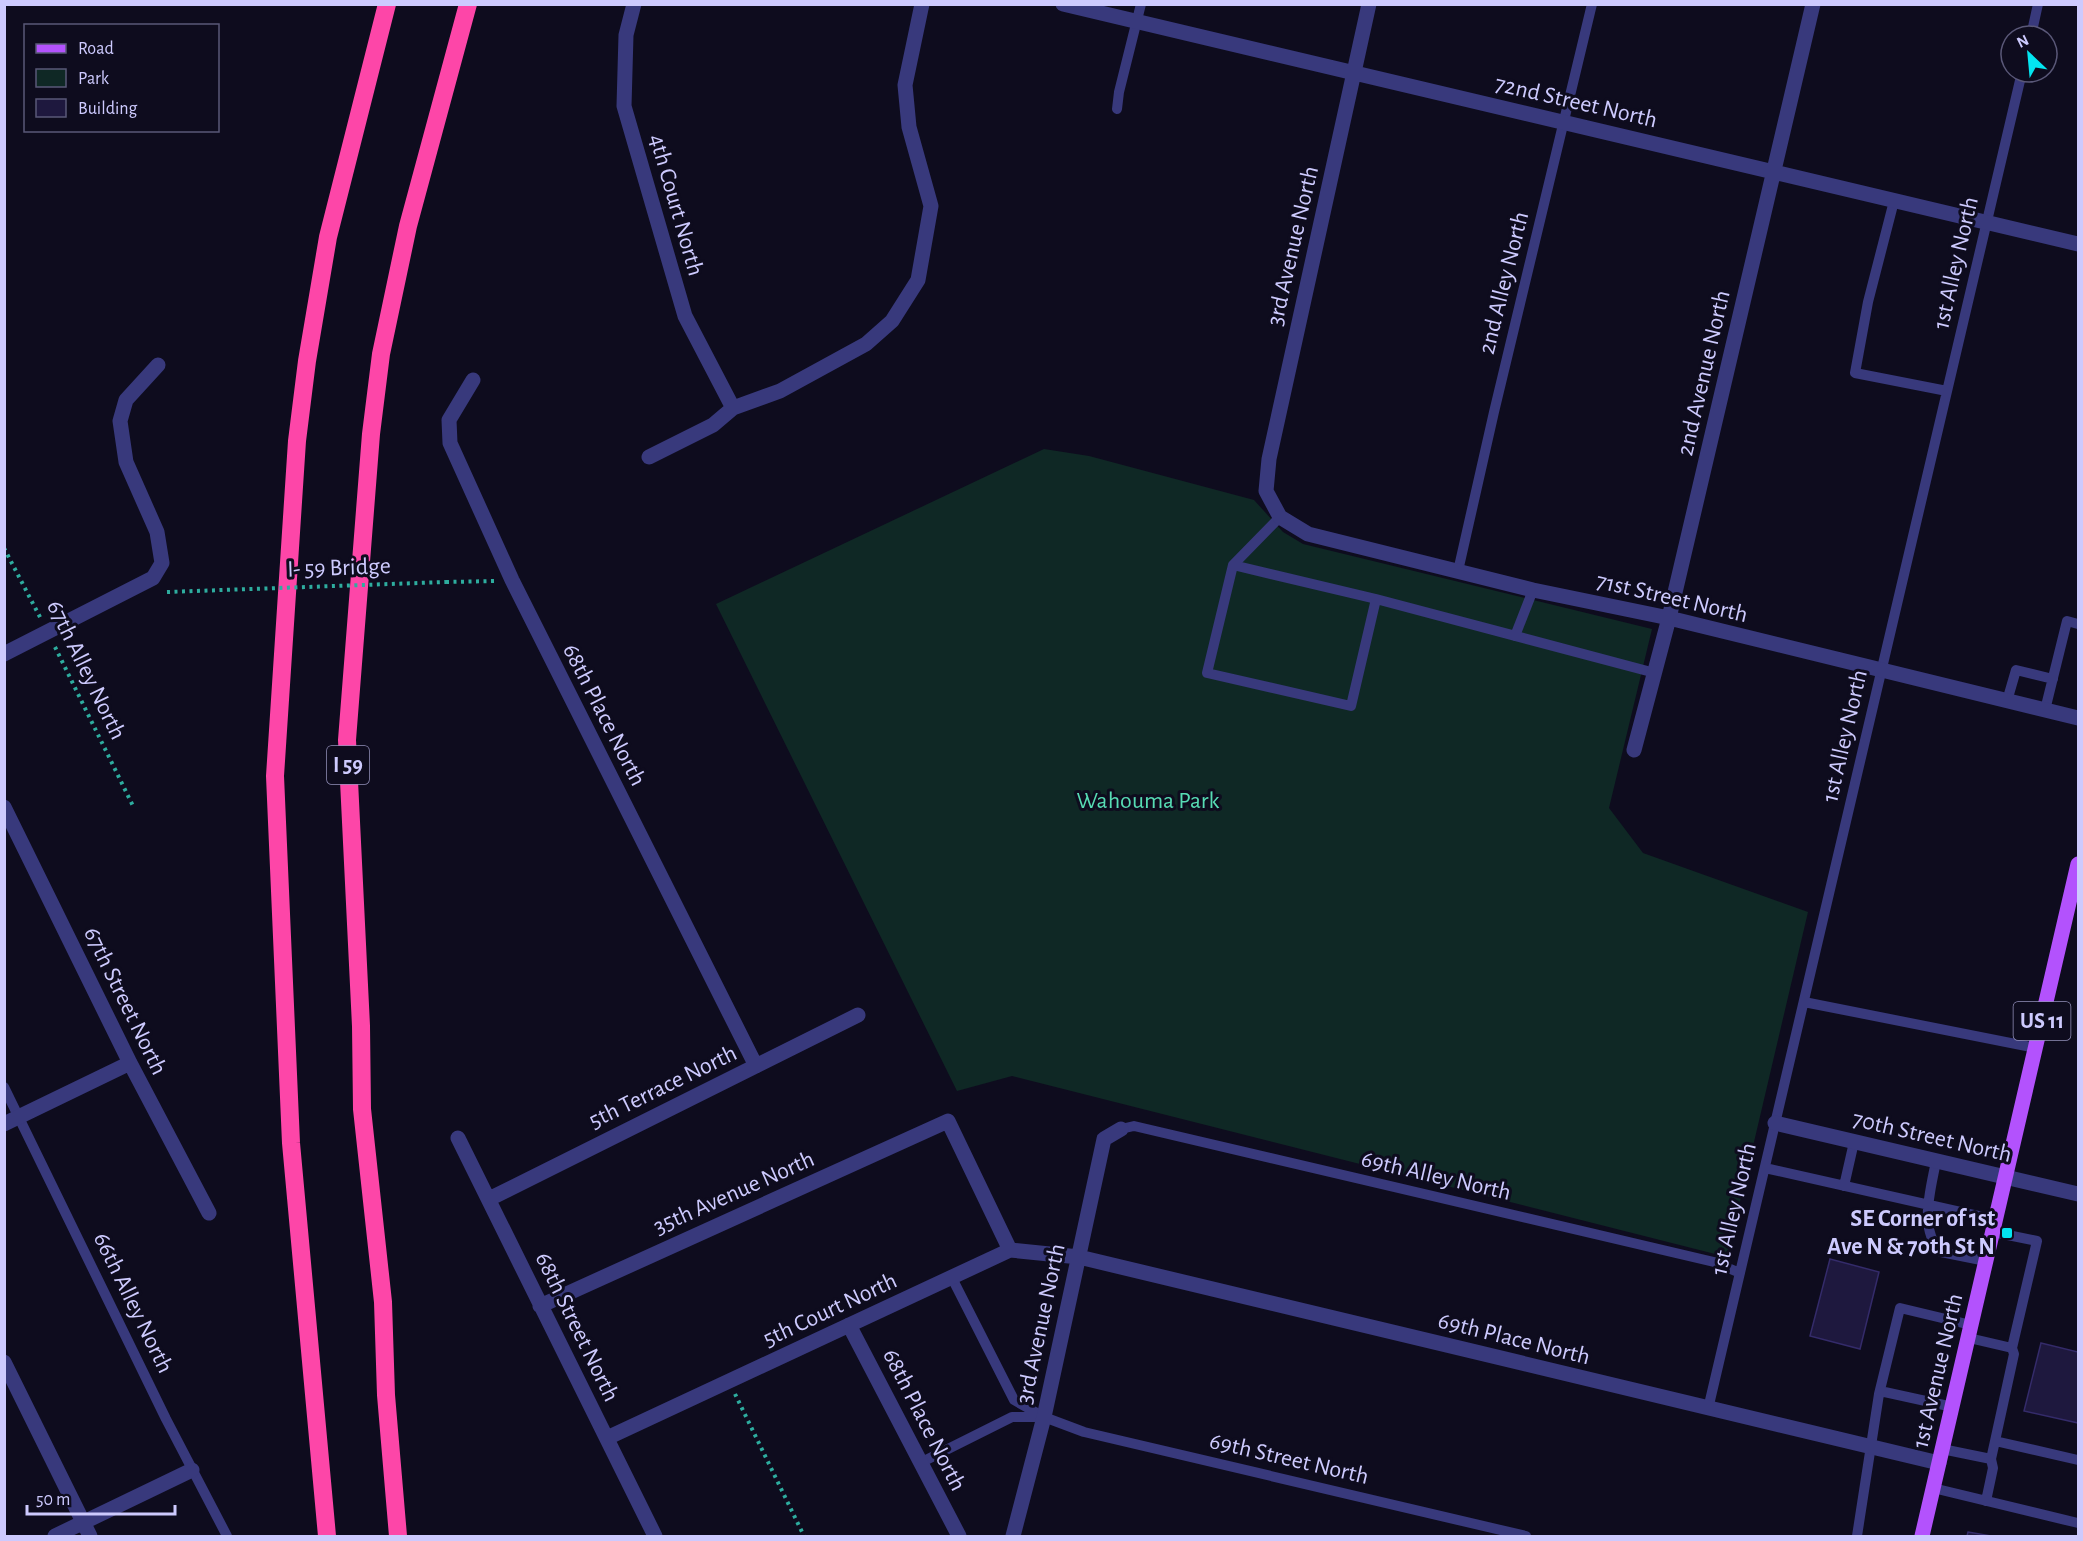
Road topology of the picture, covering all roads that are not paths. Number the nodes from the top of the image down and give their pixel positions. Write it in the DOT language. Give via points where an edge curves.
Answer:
graph roads {
  1 [pos="387,4"];
  2 [pos="468,4"];
  3 [pos="633,4"];
  4 [pos="922,4"];
  5 [pos="1063,4"];
  6 [pos="1141,4"];
  7 [pos="1369,4"];
  8 [pos="1592,4"];
  9 [pos="1813,4"];
  10 [pos="2038,4"];
  11 [pos="1137,21"];
  12 [pos="2034,24"];
  13 [pos="1354,73"];
  14 [pos="2019,84"];
  15 [pos="1117,109"];
  16 [pos="1564,122"];
  17 [pos="1774,172"];
  18 [pos="1894,201"];
  19 [pos="1987,222"];
  20 [pos="2079,244"];
  21 [pos="158,365"];
  22 [pos="473,380"];
  23 [pos="1947,391"];
  24 [pos="733,408"];
  25 [pos="649,457"];
  26 [pos="1280,517"];
  27 [pos="1233,565"];
  28 [pos="1458,571"];
  29 [pos="1533,590"];
  30 [pos="1376,599"];
  31 [pos="1669,618"];
  32 [pos="2079,624"];
  33 [pos="1515,636"];
  34 [pos="4,654"];
  35 [pos="1881,671"];
  36 [pos="1654,673"];
  37 [pos="2053,679"];
  38 [pos="2007,700"];
  39 [pos="2044,710"];
  40 [pos="2079,718"];
  41 [pos="1634,750"];
  42 [pos="4,807"];
  43 [pos="2079,864"];
  44 [pos="1804,1002"];
  45 [pos="858,1015"];
  46 [pos="2036,1048"];
  47 [pos="130,1063"];
  48 [pos="756,1066"];
  49 [pos="4,1087"];
  50 [pos="19,1117"];
  51 [pos="1775,1123"];
  52 [pos="4,1124"];
  53 [pos="1121,1129"];
  54 [pos="458,1138"];
  55 [pos="1854,1142"];
  56 [pos="1936,1161"];
  57 [pos="1765,1168"];
  58 [pos="2006,1178"];
  59 [pos="1844,1186"];
  60 [pos="2079,1194"];
  61 [pos="489,1199"];
  62 [pos="1928,1205"];
  63 [pos="209,1213"];
  64 [pos="1994,1226"];
  65 [pos="1010,1250"];
  66 [pos="1079,1257"];
  67 [pos="1986,1261"];
  68 [pos="1740,1273"];
  69 [pos="952,1278"];
  70 [pos="540,1306"];
  71 [pos="849,1325"];
  72 [pos="1970,1331"];
  73 [pos="2012,1348"];
  74 [pos="4,1362"];
  75 [pos="1880,1391"];
  76 [pos="1953,1407"];
  77 [pos="1708,1409"];
  78 [pos="1044,1417"];
  79 [pos="607,1438"];
  80 [pos="1995,1441"];
  81 [pos="1871,1447"];
  82 [pos="1941,1456"];
  83 [pos="1991,1459"];
  84 [pos="2079,1460"];
  85 [pos="920,1463"];
  86 [pos="192,1470"];
  87 [pos="1933,1488"];
  88 [pos="1986,1501"];
  89 [pos="2079,1523"];
  90 [pos="87,1530"];
  91 [pos="55,1536"];
  92 [pos="227,1536"];
  93 [pos="327,1536"];
  94 [pos="398,1536"];
  95 [pos="655,1536"];
  96 [pos="959,1536"];
  97 [pos="1013,1536"];
  98 [pos="1526,1536"];
  99 [pos="1857,1536"];
  100 [pos="1922,1536"];
  1 -- 93 [label="highway" via="328,237 307,361 297,441 275,776 291,1143"];
  2 -- 94 [label="highway, I 59" via="408,226 381,354 347,740 362,1109 383,1302"];
  3 -- 24 [label="street, 4th Court North" via="626,35 624,106 684,316"];
  4 -- 24 [label="street" via="904,85 909,127 931,206 918,280 891,321 866,344 780,391"];
  5 -- 11 [label="street, 72nd Street North"];
  6 -- 11 [label="lane"];
  7 -- 13 [label="street, 3rd Avenue North"];
  8 -- 16 [label="lane, 2nd Alley North"];
  9 -- 17 [label="street, 2nd Avenue North"];
  10 -- 12 [label="lane"];
  11 -- 13 [label="street, 72nd Street North"];
  11 -- 15 [label="lane"];
  13 -- 16 [label="street, 72nd Street North"];
  13 -- 26 [label="street, 3rd Avenue North" via="1269,459 1266,491"];
  14 -- 19 [label="lane, 1st Alley North"];
  16 -- 17 [label="street, 72nd Street North"];
  16 -- 28 [label="lane, 2nd Alley North"];
  17 -- 18 [label="street, 72nd Street North"];
  17 -- 31 [label="street, 2nd Avenue North"];
  18 -- 19 [label="street, 72nd Street North"];
  18 -- 23 [label="lane" via="1868,302 1855,373"];
  19 -- 20 [label="street, 72nd Street North"];
  19 -- 23 [label="lane, 1st Alley North"];
  21 -- 34 [label="street" via="126,400 120,421 126,462 157,532 162,563 153,578"];
  22 -- 48 [label="street, 68th Place North" via="449,420 450,443 512,580"];
  23 -- 35 [label="lane, 1st Alley North"];
  24 -- 25 [label="street" via="712,425"];
  26 -- 27 [label="lane"];
  26 -- 28 [label="street, 71st Street North" via="1308,534"];
  27 -- 30 [label="lane"];
  27 -- 30 [label="lane" via="1207,673 1351,706"];
  28 -- 29 [label="street, 71st Street North"];
  29 -- 31 [label="street, 71st Street North"];
  29 -- 33 [label="lane"];
  30 -- 33 [label="lane"];
  31 -- 35 [label="street, 71st Street North"];
  31 -- 36 [label="street, 2nd Avenue North"];
  32 -- 37 [label="lane" via="2067,621"];
  33 -- 36 [label="lane"];
  35 -- 38 [label="street, 71st Street North"];
  35 -- 44 [label="lane, 1st Alley North"];
  36 -- 41 [label="street, 2nd Avenue North"];
  37 -- 38 [label="lane" via="2016,670"];
  37 -- 39 [label="lane"];
  38 -- 39 [label="street, 71st Street North"];
  39 -- 40 [label="street, 71st Street North"];
  42 -- 47 [label="street, 67th Street North"];
  43 -- 46 [label="main road, 1st Avenue North / US 11"];
  44 -- 46 [label="lane"];
  44 -- 51 [label="lane, 1st Alley North"];
  45 -- 48 [label="street, 5th Terrace North"];
  46 -- 58 [label="main road, 1st Avenue North / US 11"];
  47 -- 50 [label="street"];
  47 -- 63 [label="street, 67th Street North"];
  48 -- 61 [label="street, 5th Terrace North"];
  49 -- 50 [label="lane, 66th Alley North"];
  50 -- 52 [label="street"];
  50 -- 86 [label="lane, 66th Alley North"];
  51 -- 55 [label="street, 70th Street North"];
  51 -- 57 [label="lane, 1st Alley North"];
  53 -- 66 [label="street, 3rd Avenue North" via="1104,1139"];
  53 -- 68 [label="lane, 69th Alley North" via="1134,1126 1714,1262"];
  54 -- 61 [label="street, 68th Street North"];
  55 -- 56 [label="street, 70th Street North"];
  55 -- 59 [label="lane"];
  56 -- 58 [label="street, 70th Street North"];
  56 -- 62 [label="lane"];
  57 -- 59 [label="lane"];
  57 -- 68 [label="lane, 1st Alley North"];
  58 -- 60 [label="street, 70th Street North"];
  58 -- 64 [label="main road, 1st Avenue North / US 11"];
  59 -- 62 [label="lane"];
  61 -- 70 [label="street, 68th Street North"];
  62 -- 64 [label="lane"];
  62 -- 67 [label="lane" via="1930,1237 1941,1252"];
  64 -- 67 [label="main road, 1st Avenue North / US 11"];
  64 -- 73 [label="lane" via="2037,1241"];
  65 -- 66 [label="street"];
  65 -- 69 [label="street, 5th Court North"];
  65 -- 70 [label="street, 35th Avenue North" via="948,1121"];
  66 -- 77 [label="street, 69th Place North"];
  66 -- 78 [label="street, 3rd Avenue North"];
  67 -- 72 [label="main road, 1st Avenue North / US 11"];
  68 -- 77 [label="lane, 1st Alley North"];
  69 -- 71 [label="street, 5th Court North"];
  69 -- 78 [label="lane" via="1014,1400"];
  70 -- 79 [label="street, 68th Street North"];
  71 -- 79 [label="street, 5th Court North"];
  71 -- 85 [label="street, 68th Place North"];
  72 -- 73 [label="lane"];
  72 -- 75 [label="lane" via="1900,1308"];
  72 -- 76 [label="main road, 1st Avenue North / US 11"];
  73 -- 80 [label="lane" via="2014,1354"];
  74 -- 90 [label="street"];
  75 -- 76 [label="lane"];
  75 -- 81 [label="lane"];
  76 -- 82 [label="main road, 1st Avenue North / US 11"];
  77 -- 81 [label="street, 69th Place North"];
  78 -- 85 [label="lane" via="1012,1417"];
  78 -- 97 [label="street, 3rd Avenue North"];
  78 -- 98 [label="lane, 69th Street North" via="1084,1432"];
  79 -- 95 [label="street, 68th Street North"];
  80 -- 83 [label="lane"];
  80 -- 84 [label="lane"];
  81 -- 82 [label="street, 69th Place North"];
  81 -- 99 [label="lane"];
  82 -- 83 [label="lane"];
  82 -- 87 [label="main road, 1st Avenue North / US 11"];
  83 -- 88 [label="lane" via="1993,1468"];
  85 -- 96 [label="street, 68th Place North"];
  86 -- 90 [label="street"];
  86 -- 92 [label="lane, 66th Alley North"];
  87 -- 88 [label="lane"];
  87 -- 100 [label="main road, 1st Avenue North / US 11"];
  88 -- 89 [label="lane"];
  90 -- 91 [label="street"];
}
